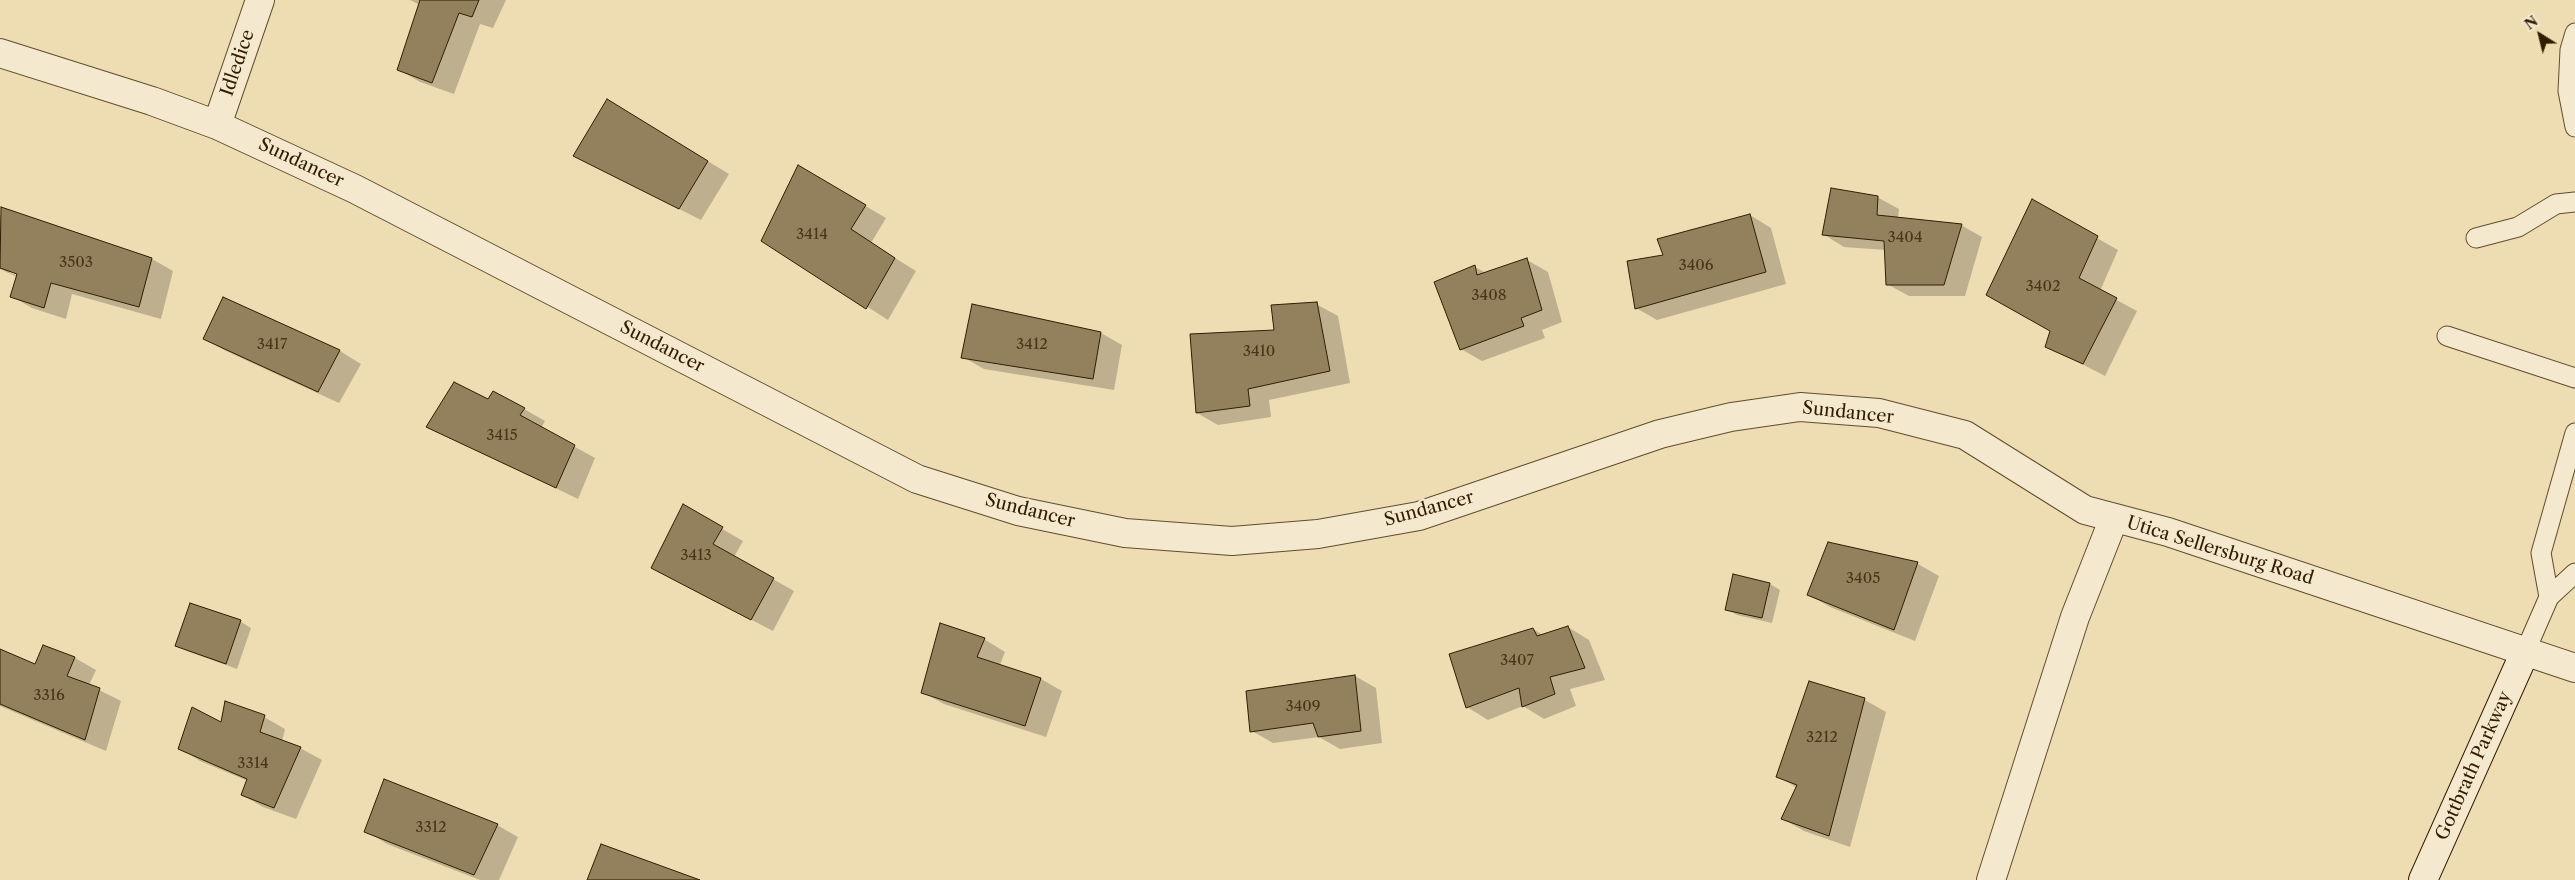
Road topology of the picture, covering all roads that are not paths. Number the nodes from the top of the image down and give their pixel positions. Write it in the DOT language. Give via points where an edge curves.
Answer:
graph roads {
  1 [pos="260,0"];
  2 [pos="2575,33"];
  3 [pos="0,52"];
  4 [pos="217,125"];
  5 [pos="2575,127"];
  6 [pos="2575,202"];
  7 [pos="2476,238"];
  8 [pos="2447,336"];
  9 [pos="2575,378"];
  10 [pos="2575,433"];
  11 [pos="2114,518"];
  12 [pos="2575,574"];
  13 [pos="2549,597"];
  14 [pos="2525,652"];
  15 [pos="2575,668"];
  16 [pos="1991,880"];
  17 [pos="2423,880"];
  1 -- 4 [label="street, Idledice"];
  2 -- 5 [label="lane" via="2570,50 2568,91"];
  3 -- 4 [label="street, Sundancer"];
  4 -- 11 [label="street, Sundancer" via="356,188 918,479 1018,511 1135,534 1232,540 1318,534 1419,516 1660,434 1731,417 1800,407 1879,413 1965,435 2085,510"];
  6 -- 7 [label="lane" via="2556,204 2518,227"];
  8 -- 9 [label="lane"];
  10 -- 13 [label="lane" via="2541,553"];
  11 -- 14 [label="street, Utica Sellersburg Road" via="2168,532 2389,604"];
  11 -- 16 [label="street, Utica Sellersburg Road" via="2075,617"];
  12 -- 13 [label="lane"];
  13 -- 14 [label="lane"];
  14 -- 15 [label="street, Utica Sellersburg Road"];
  14 -- 17 [label="street, Gottbrath Parkway"];
}
